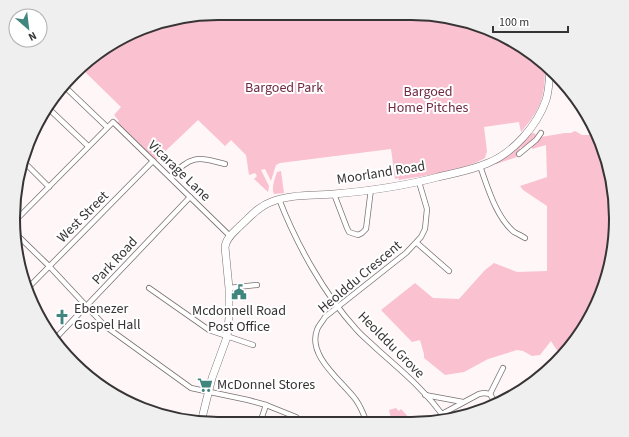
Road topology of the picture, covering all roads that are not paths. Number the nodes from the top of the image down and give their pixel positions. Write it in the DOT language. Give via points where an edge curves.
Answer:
graph roads {
  1 [pos="550,77"];
  2 [pos="68,90"];
  3 [pos="51,111"];
  4 [pos="107,127"];
  5 [pos="541,133"];
  6 [pos="88,146"];
  7 [pos="519,154"];
  8 [pos="153,162"];
  9 [pos="225,164"];
  10 [pos="27,166"];
  11 [pos="480,166"];
  12 [pos="170,177"];
  13 [pos="419,182"];
  14 [pos="49,187"];
  15 [pos="372,189"];
  16 [pos="334,194"];
  17 [pos="190,197"];
  18 [pos="279,199"];
  19 [pos="20,216"];
  20 [pos="230,236"];
  21 [pos="525,238"];
  22 [pos="21,239"];
  23 [pos="417,243"];
  24 [pos="49,266"];
  25 [pos="449,271"];
  26 [pos="32,284"];
  27 [pos="256,285"];
  28 [pos="149,288"];
  29 [pos="229,288"];
  30 [pos="88,306"];
  31 [pos="339,307"];
  32 [pos="58,336"];
  33 [pos="227,336"];
  34 [pos="253,345"];
  35 [pos="502,368"];
  36 [pos="208,392"];
  37 [pos="490,394"];
  38 [pos="425,396"];
  39 [pos="493,399"];
  40 [pos="464,402"];
  41 [pos="266,405"];
  42 [pos="442,414"];
  43 [pos="202,416"];
  44 [pos="262,417"];
  45 [pos="296,417"];
  46 [pos="365,417"];
  1 -- 11 [label="street, Moorland Road" via="546,100 532,126 512,148"];
  2 -- 4 [label="street"];
  3 -- 6 [label="street"];
  4 -- 6 [label="street"];
  4 -- 8 [label="street, Vicarage Lane" via="112,122"];
  5 -- 7 [label="street"];
  6 -- 14 [label="street"];
  8 -- 12 [label="street, Vicarage Lane"];
  8 -- 24 [label="street, West Street"];
  9 -- 12 [label="street" via="198,158 185,162"];
  10 -- 14 [label="street"];
  11 -- 13 [label="street, Moorland Road"];
  11 -- 21 [label="street" via="499,212 514,232"];
  12 -- 17 [label="street, Vicarage Lane"];
  13 -- 15 [label="street, Moorland Road"];
  13 -- 23 [label="street, Heolddu Crescent" via="427,209 427,219 426,229"];
  14 -- 19 [label="street"];
  15 -- 16 [label="street, Moorland Road"];
  15 -- 16 [label="street" via="366,229 358,235 349,232"];
  16 -- 18 [label="street, Moorland Road"];
  17 -- 20 [label="street, Vicarage Lane"];
  17 -- 30 [label="street, Park Road"];
  18 -- 20 [label="street, Moorland Road" via="260,208"];
  18 -- 31 [label="street, Heolddu Grove" via="308,260"];
  20 -- 29 [label="street" via="225,247"];
  22 -- 24 [label="street"];
  23 -- 25 [label="street"];
  23 -- 31 [label="street, Heolddu Crescent"];
  24 -- 26 [label="street, West Street"];
  24 -- 30 [label="street"];
  27 -- 29 [label="street"];
  28 -- 33 [label="street" via="209,330"];
  29 -- 33 [label="street"];
  30 -- 32 [label="street, Park Road"];
  30 -- 36 [label="street" via="105,326 191,388"];
  31 -- 38 [label="street, Heolddu Grove" via="356,330"];
  31 -- 46 [label="street, Heolddu Crescent" via="326,317 317,330 315,345 320,358 357,401"];
  33 -- 34 [label="street"];
  33 -- 36 [label="street"];
  35 -- 37 [label="street"];
  36 -- 41 [label="street"];
  36 -- 43 [label="street"];
  37 -- 39 [label="street"];
  37 -- 40 [label="street" via="479,394"];
  38 -- 40 [label="street"];
  38 -- 42 [label="street, Heolddu Grove"];
  40 -- 42 [label="street"];
  41 -- 44 [label="street"];
  41 -- 45 [label="street"];
}
